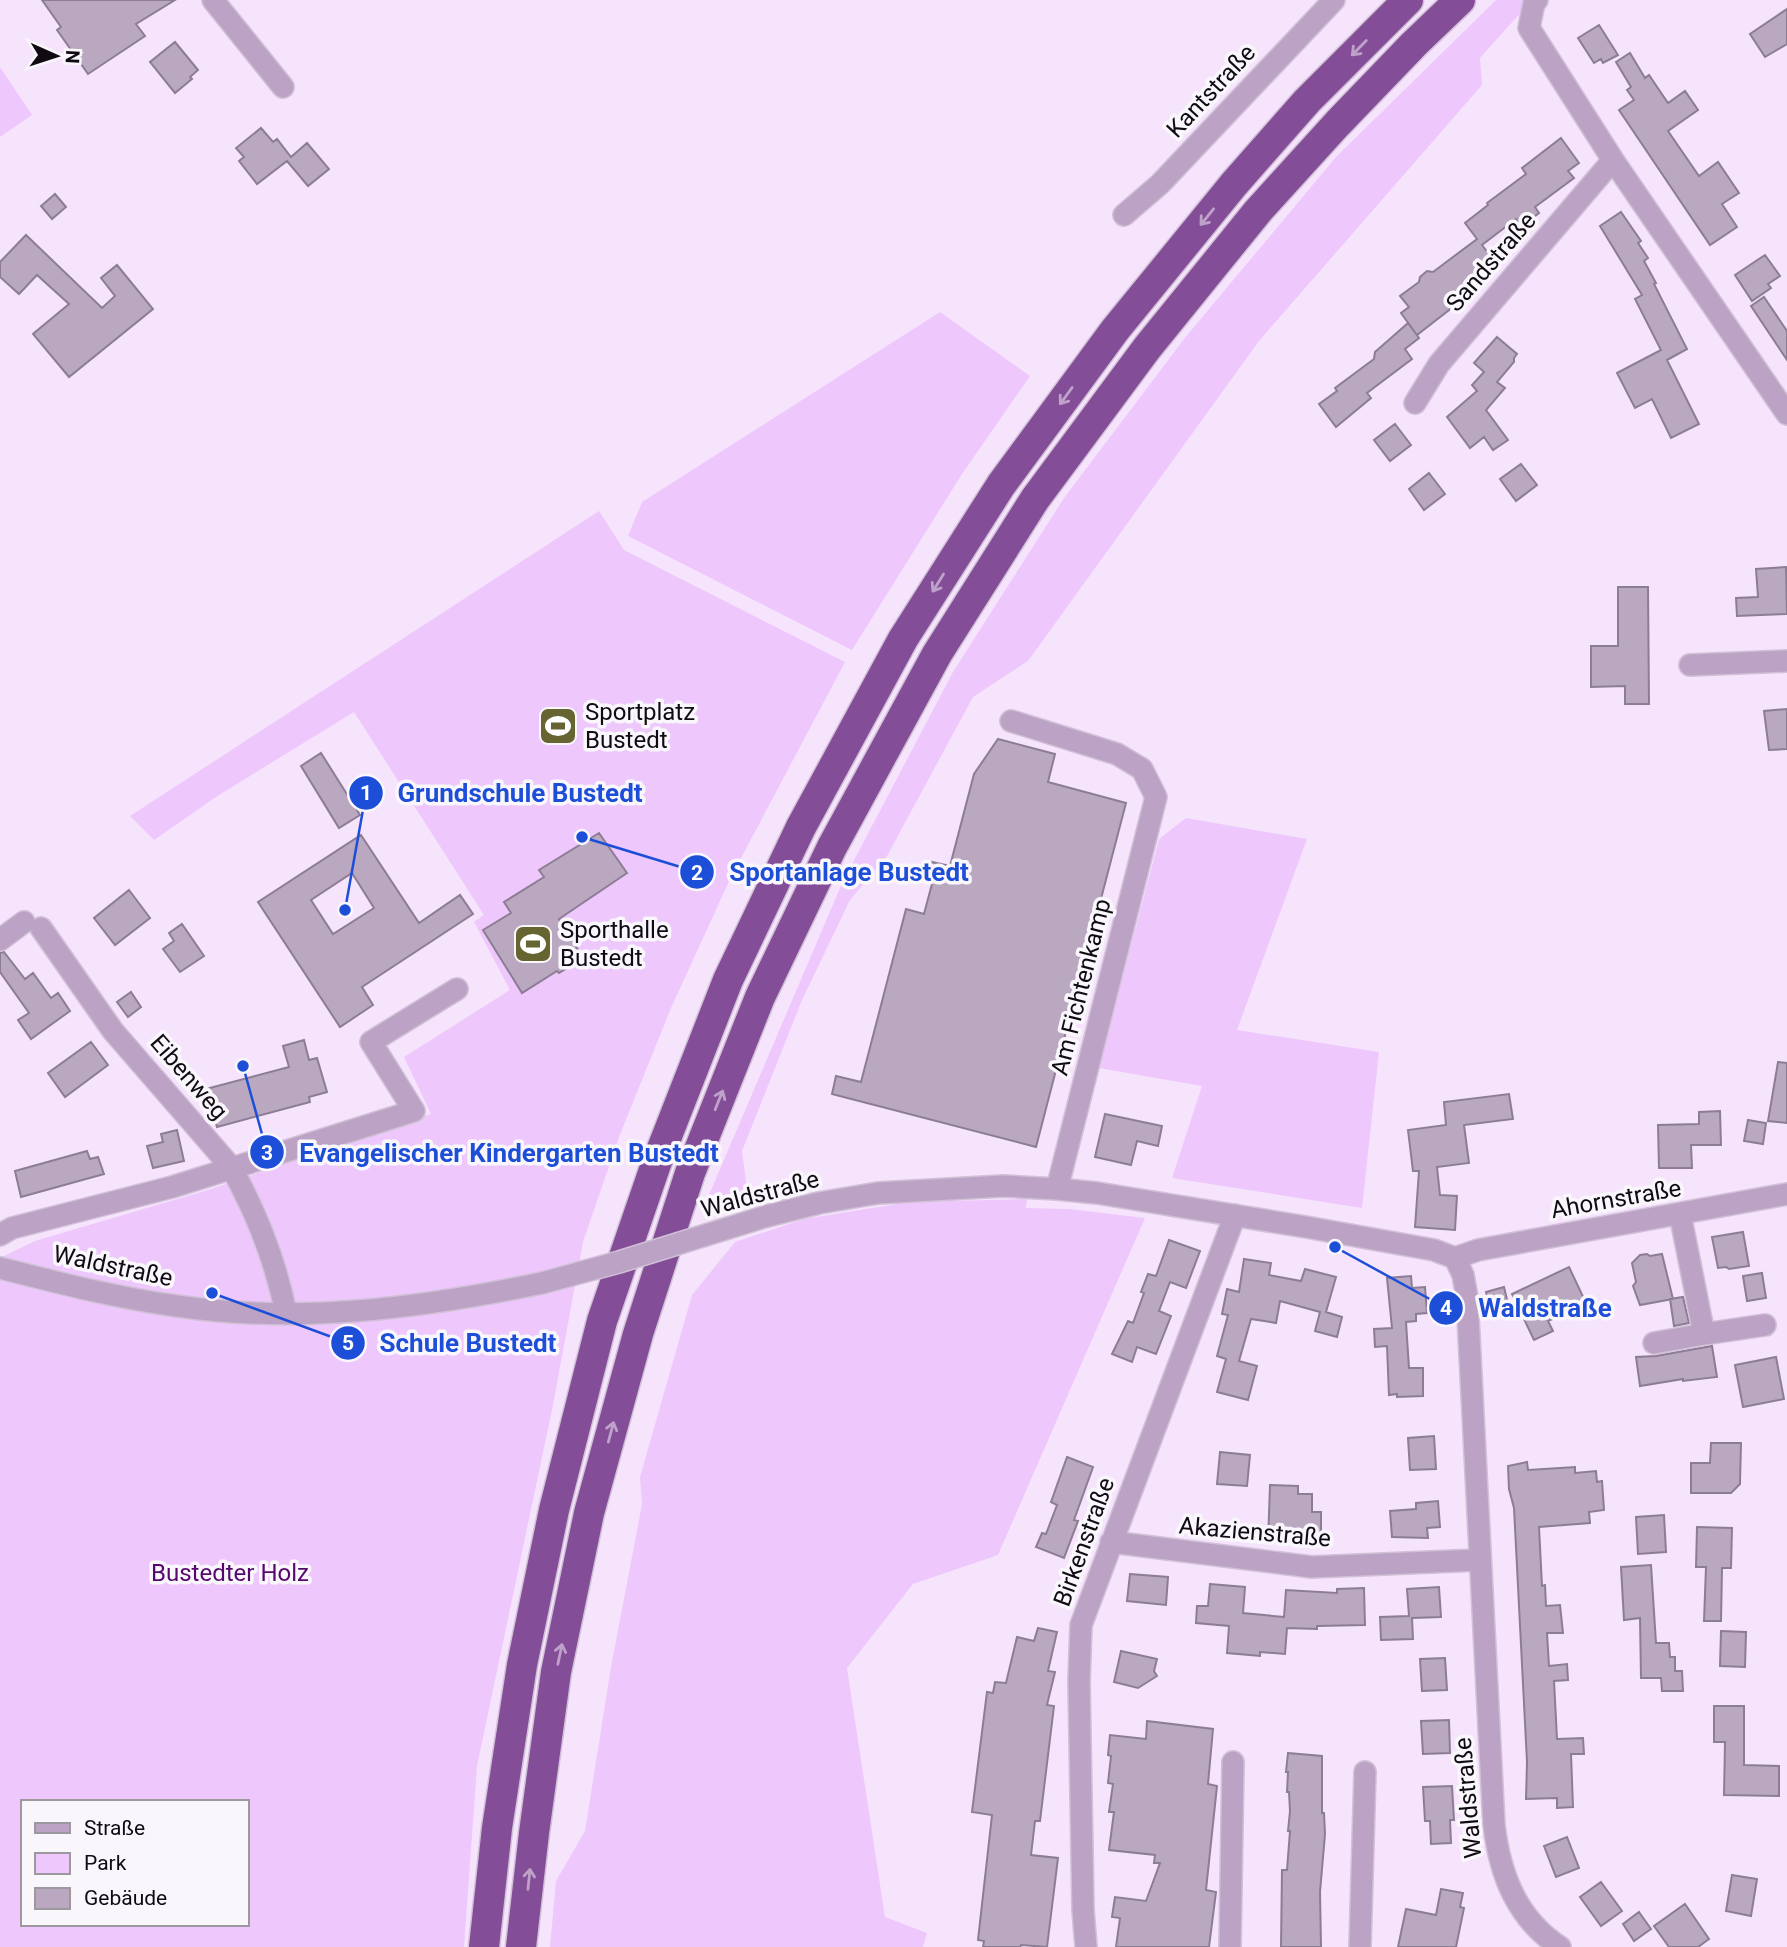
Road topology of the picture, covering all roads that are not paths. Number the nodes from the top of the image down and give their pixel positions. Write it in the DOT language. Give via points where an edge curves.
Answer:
graph roads {
  1 [pos="213,0"];
  2 [pos="1334,0"];
  3 [pos="1408,0"];
  4 [pos="1460,0"];
  5 [pos="1537,0"];
  6 [pos="283,87"];
  7 [pos="1613,160"];
  8 [pos="1124,215"];
  9 [pos="1415,403"];
  10 [pos="1787,414"];
  11 [pos="1787,661"];
  12 [pos="1690,665"];
  13 [pos="1011,721"];
  14 [pos="0,940"];
  15 [pos="457,989"];
  16 [pos="231,1167"];
  17 [pos="1057,1189"];
  18 [pos="1787,1194"];
  19 [pos="1680,1214"];
  20 [pos="1235,1215"];
  21 [pos="0,1236"];
  22 [pos="1455,1258"];
  23 [pos="0,1268"];
  24 [pos="286,1313"];
  25 [pos="1765,1325"];
  26 [pos="1704,1334"];
  27 [pos="1654,1343"];
  28 [pos="1111,1542"];
  29 [pos="1479,1560"];
  30 [pos="1233,1762"];
  31 [pos="1364,1772"];
  32 [pos="484,1947"];
  33 [pos="521,1947"];
  34 [pos="1086,1947"];
  35 [pos="1230,1947"];
  36 [pos="1360,1947"];
  37 [pos="1558,1947"];
  1 -- 6 [label="street"];
  2 -- 8 [label="street, Kantstraße" via="1160,184"];
  3 -- 32 [label="highway, one-way" via="1307,101 1234,184 1115,330 1001,485 903,639 801,827 728,981 656,1164 602,1321 554,1510 522,1665"];
  33 -- 4 [label="highway, one-way" via="556,1672 589,1513 638,1334 690,1173 760,998 832,847 937,654 1035,499 1147,348 1258,211"];
  5 -- 7 [label="street" via="1529,28"];
  7 -- 9 [label="street, Sandstraße" via="1439,364"];
  7 -- 10 [label="street"];
  11 -- 12 [label="street"];
  13 -- 17 [label="street, Am Fichtenkamp" via="1117,754 1142,769 1156,797"];
  14 -- 16 [label="street, Eibenweg" via="33,925 113,1031"];
  15 -- 16 [label="street" via="371,1042 414,1111"];
  16 -- 21 [label="street" via="12,1228"];
  16 -- 24 [label="street, Eibenweg" via="279,1278"];
  17 -- 20 [label="street, Waldstraße"];
  17 -- 24 [label="street, Waldstraße, bridge" via="1003,1186 878,1193 767,1216 542,1283 416,1306"];
  18 -- 19 [label="street, Ahornstraße"];
  19 -- 22 [label="street, Ahornstraße"];
  19 -- 26 [label="street"];
  20 -- 22 [label="street, Waldstraße" via="1434,1250"];
  20 -- 28 [label="street, Birkenstraße"];
  22 -- 29 [label="street, Waldstraße" via="1468,1297"];
  23 -- 24 [label="street, Waldstraße" via="107,1295 180,1307"];
  25 -- 26 [label="street"];
  26 -- 27 [label="street"];
  28 -- 29 [label="street, Akazienstraße" via="1312,1567"];
  28 -- 34 [label="street, Birkenstraße" via="1081,1625"];
  29 -- 37 [label="street, Waldstraße" via="1497,1857 1518,1904"];
  30 -- 35 [label="street"];
  31 -- 36 [label="street"];
}
